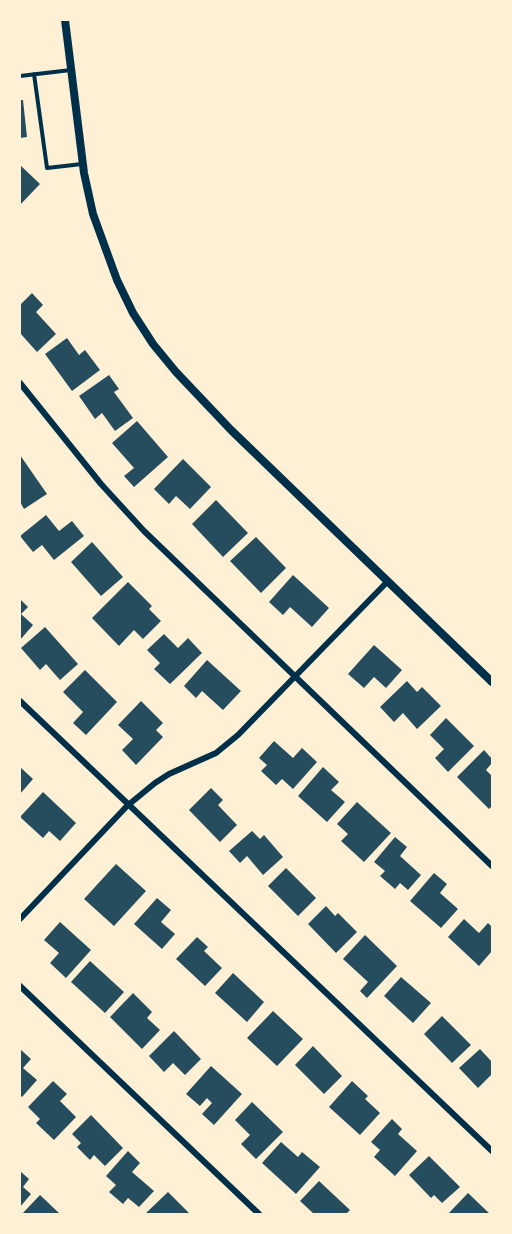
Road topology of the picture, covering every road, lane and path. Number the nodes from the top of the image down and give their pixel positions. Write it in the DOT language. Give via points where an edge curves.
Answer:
graph roads {
  1 [pos="65,20"];
  2 [pos="71,70"];
  3 [pos="34,74"];
  4 [pos="20,75"];
  5 [pos="83,164"];
  6 [pos="20,383"];
  7 [pos="388,581"];
  8 [pos="294,676"];
  9 [pos="492,682"];
  10 [pos="20,701"];
  11 [pos="127,806"];
  12 [pos="492,866"];
  13 [pos="20,919"];
  14 [pos="20,986"];
  15 [pos="492,1151"];
  16 [pos="260,1215"];
  1 -- 2 [label="street"];
  2 -- 3 [label="lane"];
  2 -- 5 [label="street"];
  3 -- 4 [label="lane"];
  3 -- 5 [label="lane" via="47,168"];
  5 -- 7 [label="street" via="93,214 117,280 153,344 231,430"];
  6 -- 8 [label="street" via="144,531"];
  7 -- 8 [label="street"];
  7 -- 9 [label="street"];
  8 -- 11 [label="street" via="216,753 169,774"];
  8 -- 12 [label="street"];
  10 -- 11 [label="street"];
  11 -- 13 [label="street"];
  11 -- 15 [label="street"];
  14 -- 16 [label="street"];
}
